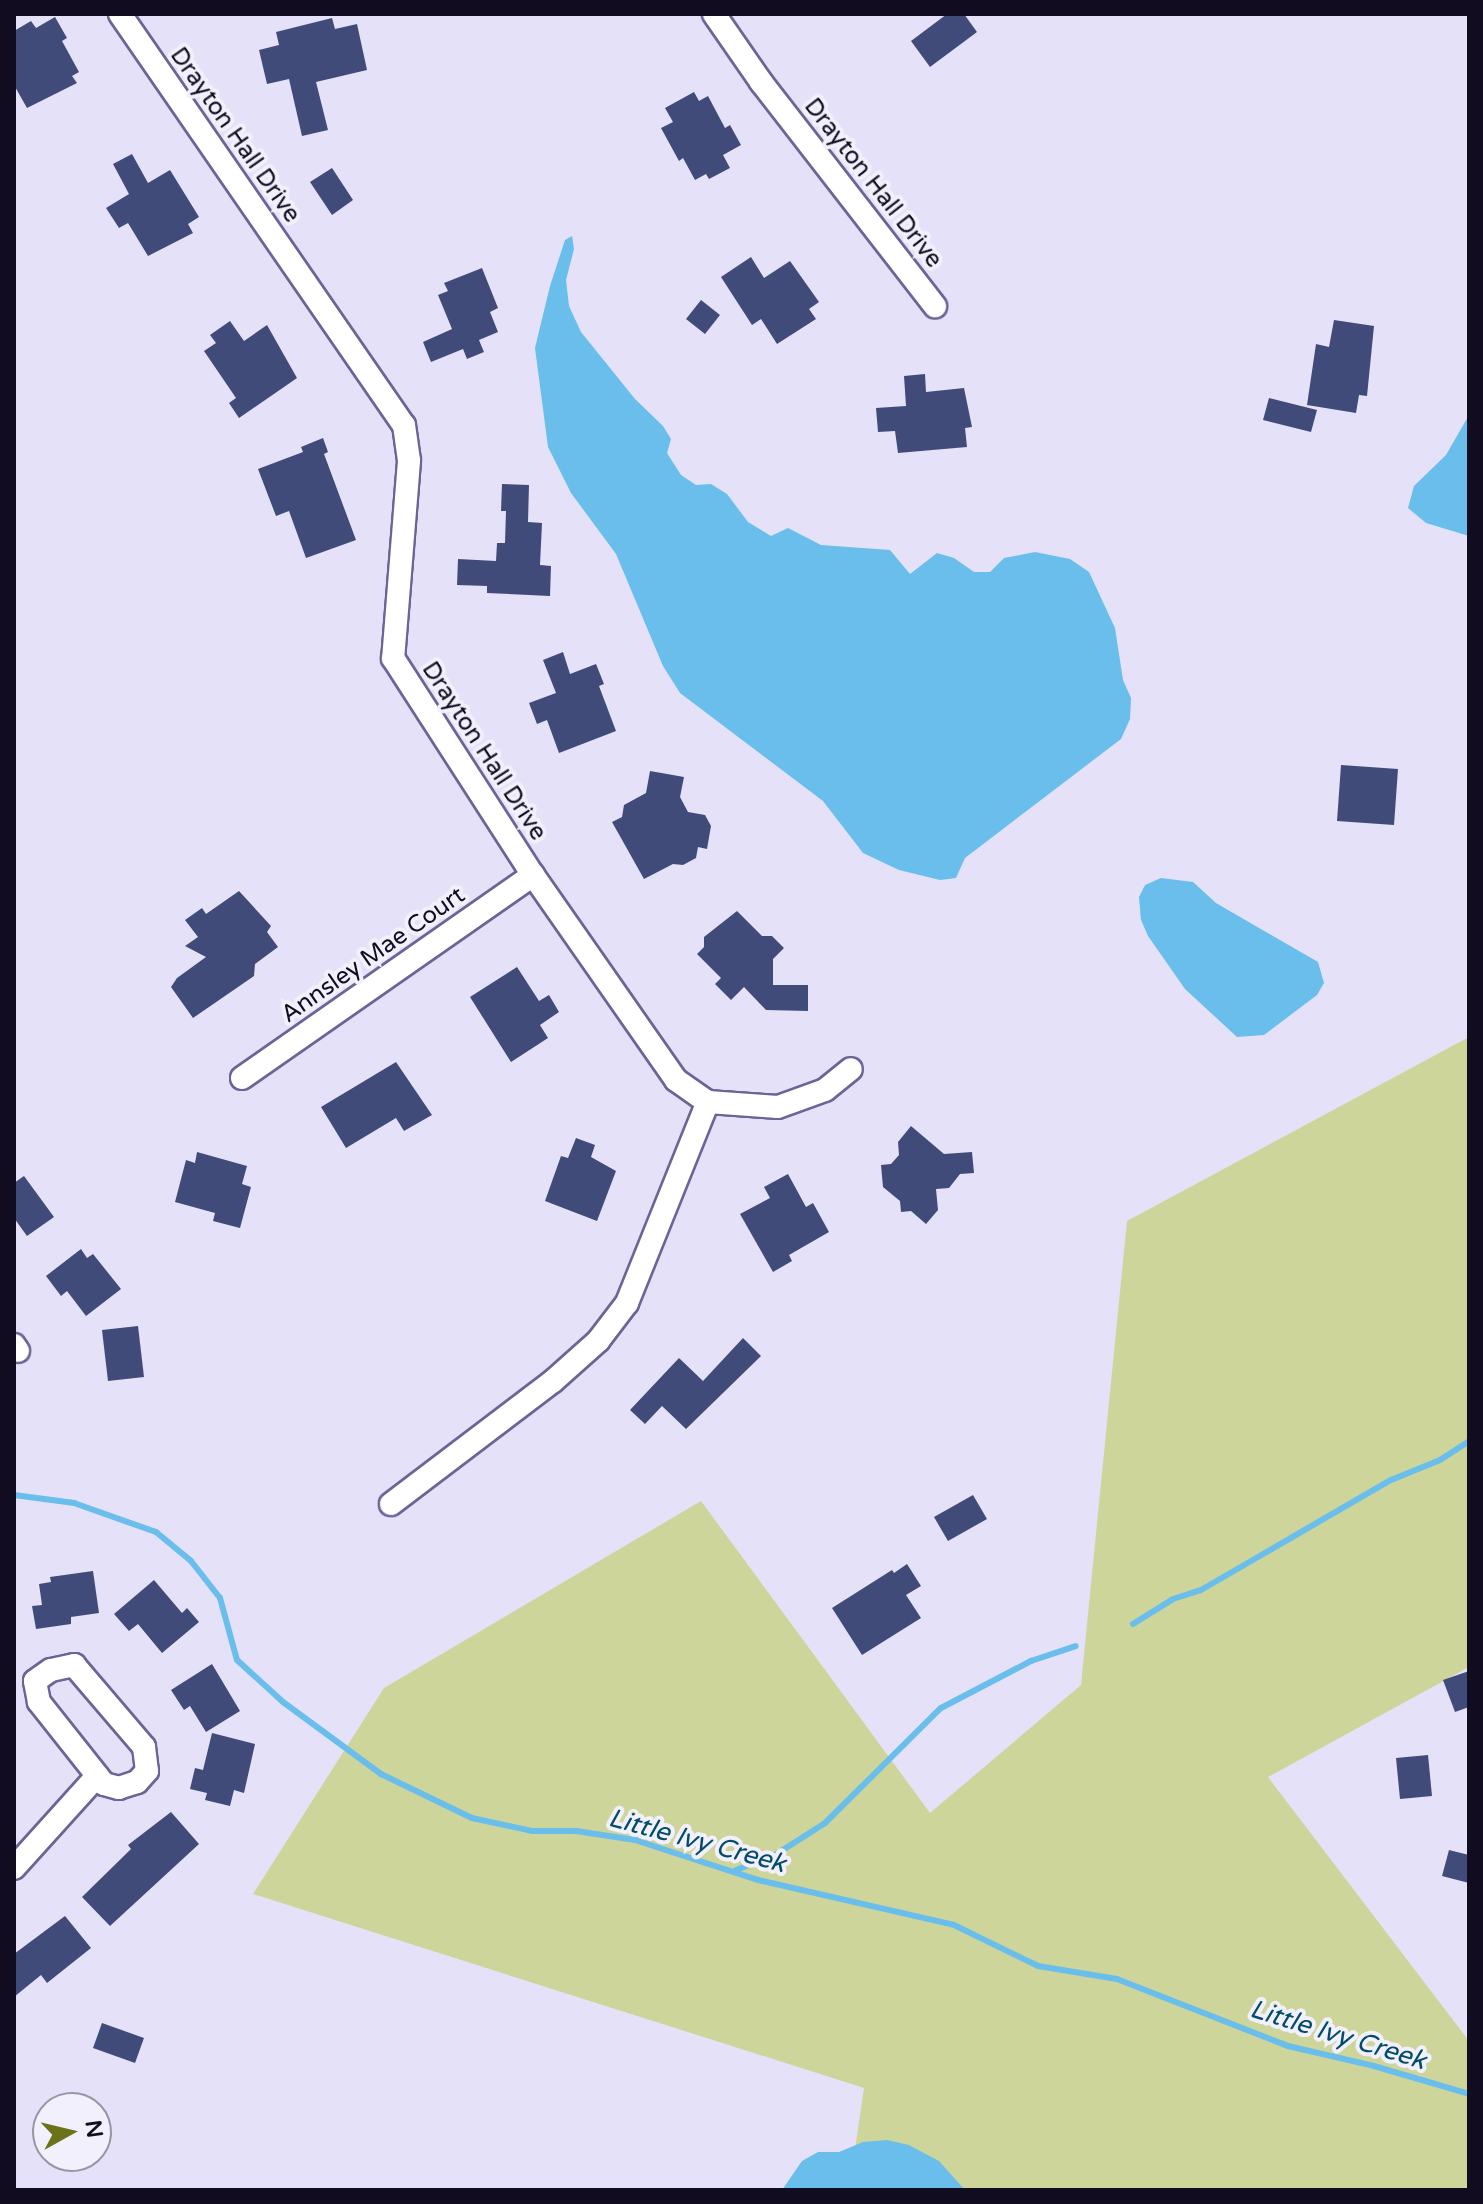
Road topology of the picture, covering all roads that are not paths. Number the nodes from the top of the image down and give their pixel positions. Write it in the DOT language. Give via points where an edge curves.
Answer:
graph roads {
  1 [pos="120,14"];
  2 [pos="714,14"];
  3 [pos="935,306"];
  4 [pos="533,875"];
  5 [pos="851,1069"];
  6 [pos="242,1078"];
  7 [pos="708,1102"];
  8 [pos="391,1504"];
  9 [pos="97,1776"];
  10 [pos="14,1868"];
  1 -- 4 [label="street, Drayton Hall Drive" via="404,425 409,461 393,658"];
  2 -- 3 [label="street, Drayton Hall Drive"];
  4 -- 6 [label="street, Annsley Mae Court"];
  4 -- 7 [label="street, Drayton Hall Drive" via="676,1080"];
  5 -- 7 [label="street" via="825,1090 778,1107"];
  7 -- 8 [label="street" via="627,1303 598,1341"];
  9 -- 9 [label="street" via="119,1788 137,1782 147,1771 144,1747 74,1665 51,1670 35,1681 39,1702"];
  9 -- 10 [label="street"];
}
